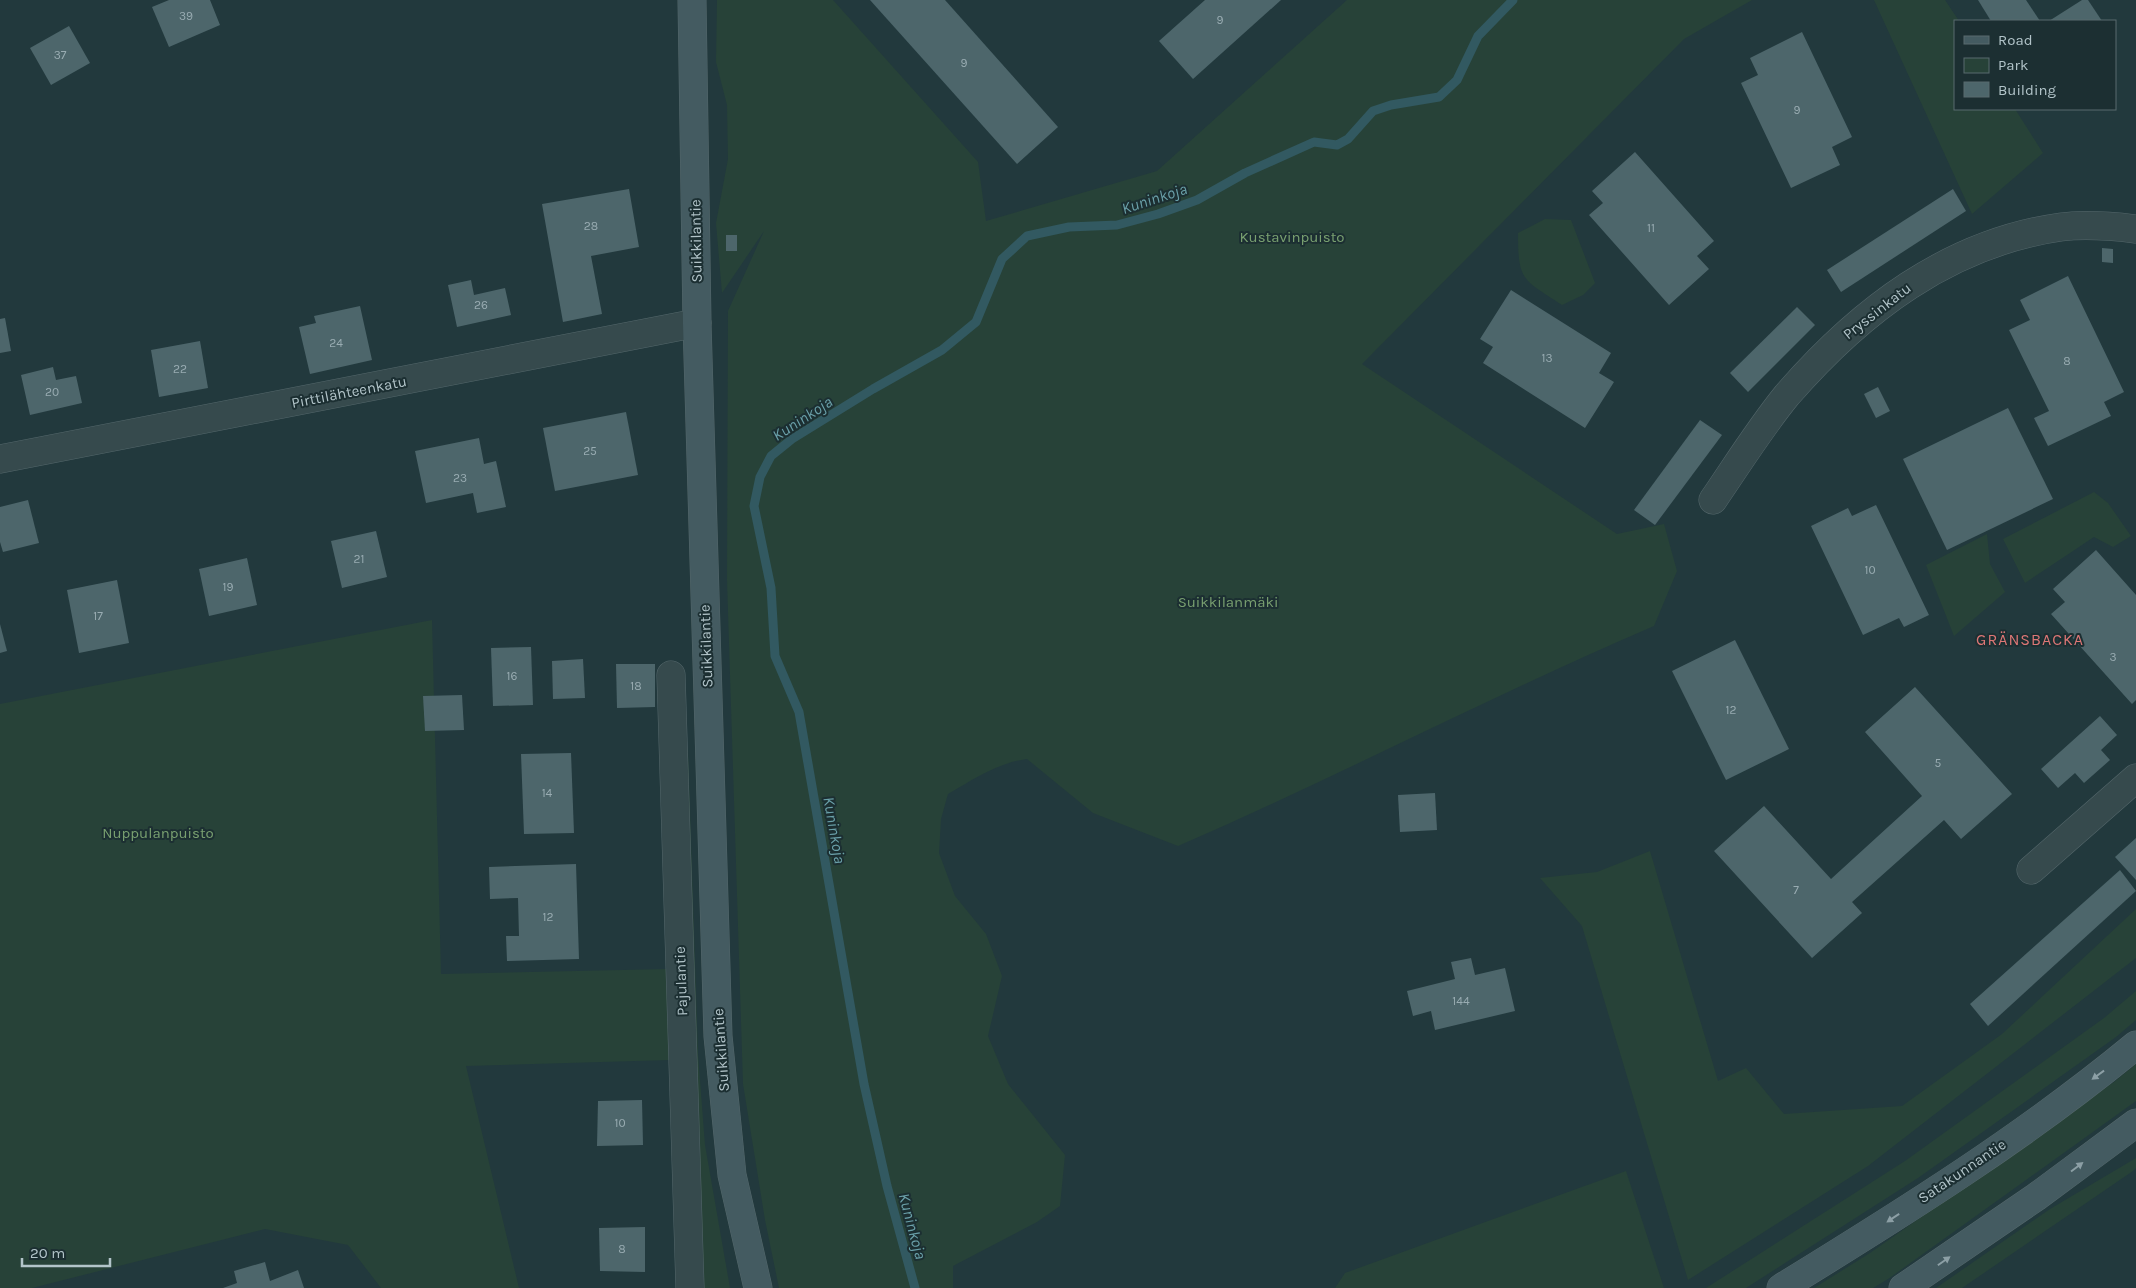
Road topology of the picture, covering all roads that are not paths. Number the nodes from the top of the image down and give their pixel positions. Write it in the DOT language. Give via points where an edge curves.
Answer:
graph roads {
  1 [pos="692,0"];
  2 [pos="2136,229"];
  3 [pos="697,323"];
  4 [pos="0,459"];
  5 [pos="1713,500"];
  6 [pos="671,675"];
  7 [pos="2136,778"];
  8 [pos="2031,870"];
  9 [pos="2136,1045"];
  10 [pos="2136,1123"];
  11 [pos="690,1288"];
  12 [pos="758,1288"];
  13 [pos="1781,1288"];
  14 [pos="1903,1288"];
  1 -- 3 [label="main road, Suikkilantie"];
  2 -- 5 [label="street, Pryssinkatu" via="2062,227 1996,242 1973,249 1890,297 1829,350 1786,396"];
  3 -- 4 [label="street, Pirttilähteenkatu"];
  3 -- 12 [label="main road, Suikkilantie" via="718,1036 732,1175"];
  6 -- 11 [label="street, Pajulantie"];
  7 -- 8 [label="street"];
  9 -- 13 [label="main road, Satakunnantie, one-way" via="1995,1149"];
  14 -- 10 [label="main road, one-way" via="2036,1197"];
}
